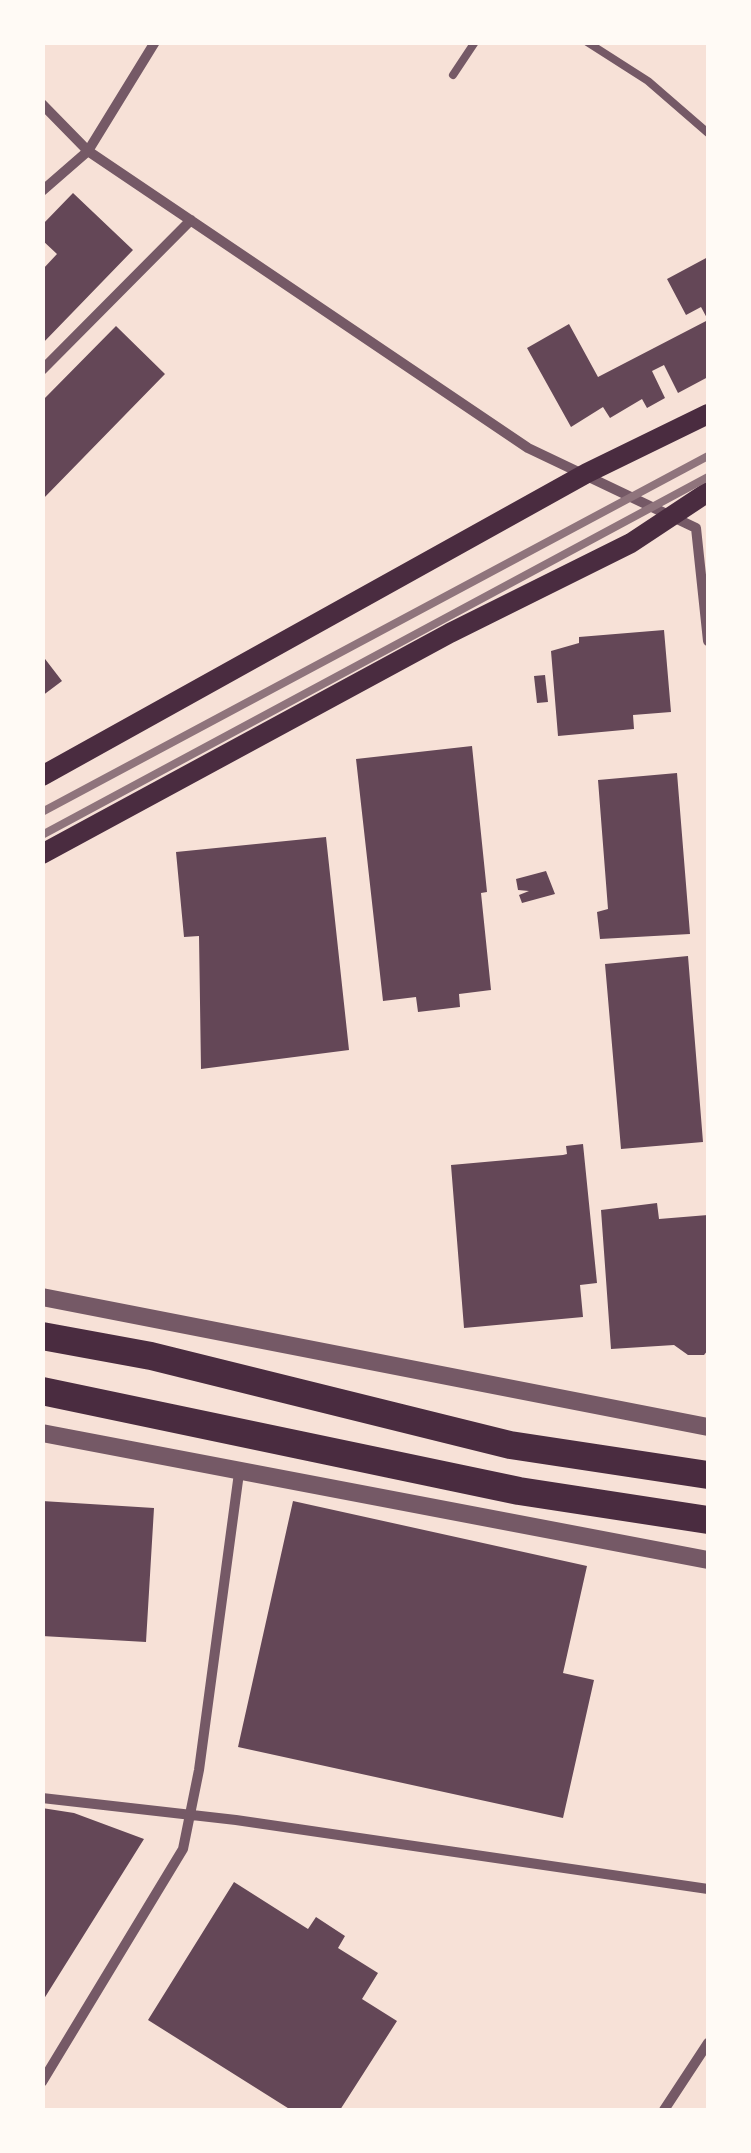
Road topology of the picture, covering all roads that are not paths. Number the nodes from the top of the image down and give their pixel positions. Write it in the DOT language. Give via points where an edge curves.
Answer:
graph roads {
  1 [pos="155,42"];
  2 [pos="476,42"];
  3 [pos="587,42"];
  4 [pos="452,75"];
  5 [pos="42,104"];
  6 [pos="708,133"];
  7 [pos="88,151"];
  8 [pos="42,191"];
  9 [pos="191,220"];
  10 [pos="42,370"];
  11 [pos="708,414"];
  12 [pos="587,473"];
  13 [pos="708,492"];
  14 [pos="677,516"];
  15 [pos="708,641"];
  16 [pos="42,776"];
  17 [pos="42,854"];
  18 [pos="42,1297"];
  19 [pos="42,1336"];
  20 [pos="42,1391"];
  21 [pos="708,1427"];
  22 [pos="42,1434"];
  23 [pos="239,1472"];
  24 [pos="708,1475"];
  25 [pos="708,1520"];
  26 [pos="708,1560"];
  27 [pos="42,1798"];
  28 [pos="189,1816"];
  29 [pos="708,1889"];
  30 [pos="708,2043"];
  31 [pos="42,2082"];
  32 [pos="664,2110"];
  1 -- 7 [label="street"];
  2 -- 4 [label="lane"];
  3 -- 6 [label="lane" via="648,81"];
  5 -- 7 [label="street"];
  7 -- 8 [label="street"];
  7 -- 9 [label="street"];
  9 -- 10 [label="street"];
  9 -- 12 [label="street" via="528,448"];
  11 -- 12 [label="main road"];
  12 -- 14 [label="street"];
  12 -- 16 [label="main road"];
  13 -- 14 [label="main road"];
  14 -- 15 [label="street" via="696,528"];
  14 -- 17 [label="main road"];
  18 -- 21 [label="street"];
  19 -- 24 [label="highway" via="151,1356 510,1445"];
  20 -- 25 [label="highway" via="519,1491"];
  22 -- 23 [label="street"];
  23 -- 26 [label="street"];
  23 -- 28 [label="street"];
  27 -- 28 [label="street"];
  28 -- 29 [label="street"];
  28 -- 31 [label="street" via="183,1849"];
  30 -- 32 [label="street"];
}
